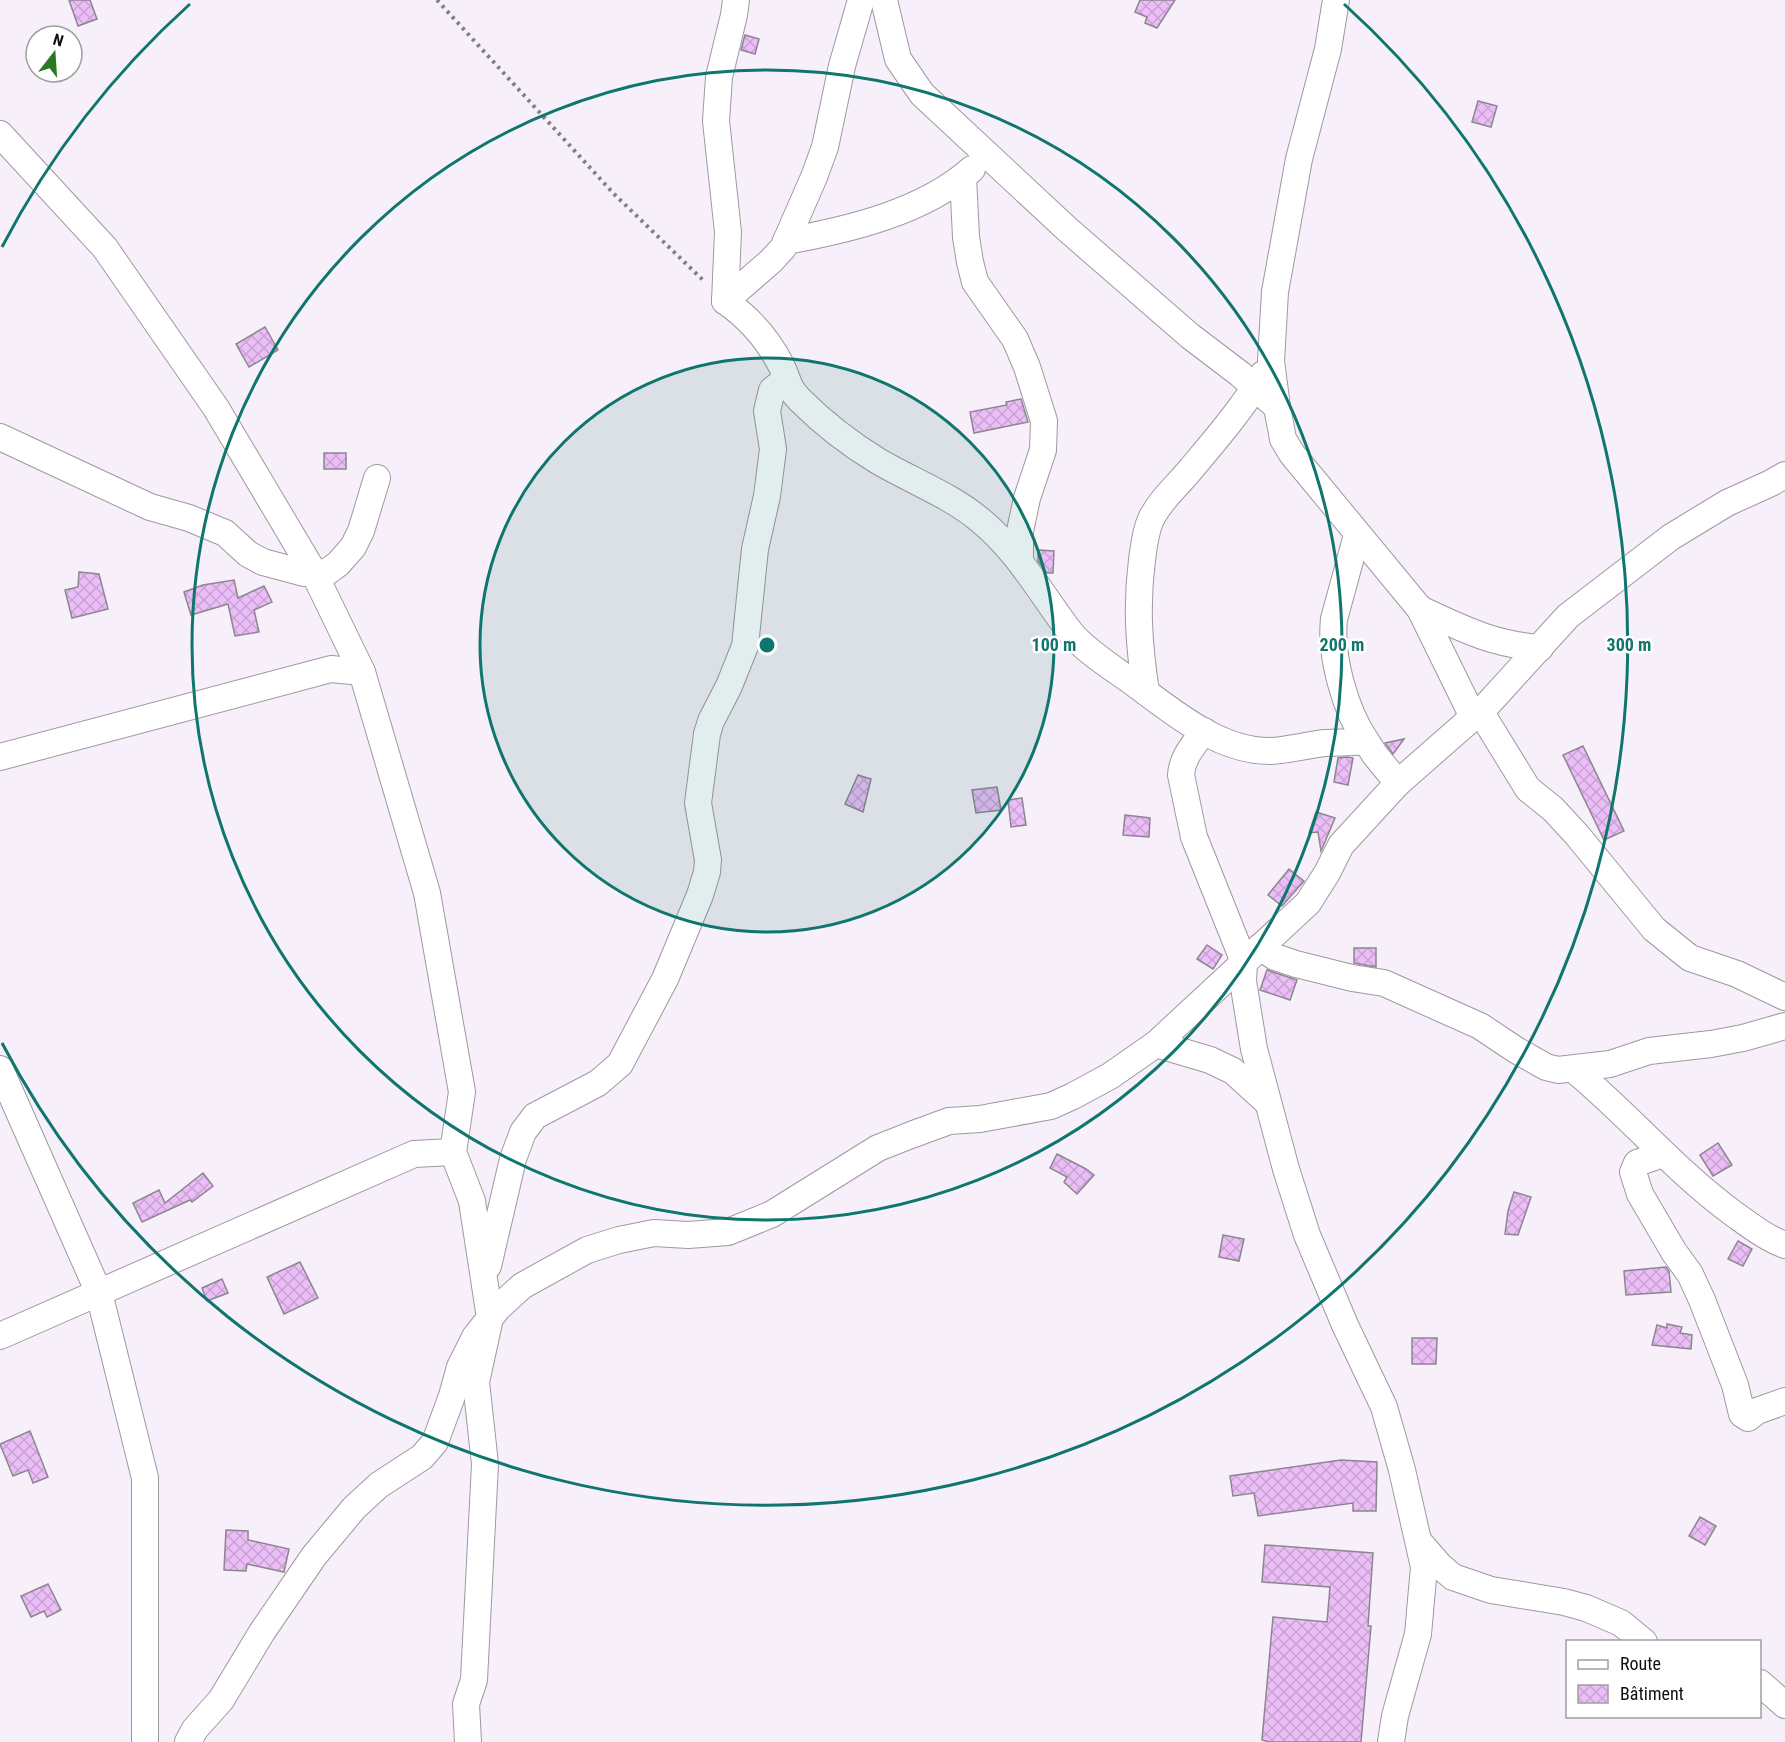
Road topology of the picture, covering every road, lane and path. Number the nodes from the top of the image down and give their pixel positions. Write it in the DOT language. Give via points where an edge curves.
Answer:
graph roads {
  1 [pos="437,0"];
  2 [pos="736,0"];
  3 [pos="861,0"];
  4 [pos="884,0"];
  5 [pos="1336,0"];
  6 [pos="0,134"];
  7 [pos="988,155"];
  8 [pos="963,177"];
  9 [pos="786,241"];
  10 [pos="725,301"];
  11 [pos="1271,361"];
  12 [pos="785,380"];
  13 [pos="1255,388"];
  14 [pos="1277,407"];
  15 [pos="0,437"];
  16 [pos="1785,475"];
  17 [pos="377,478"];
  18 [pos="1357,535"];
  19 [pos="1020,560"];
  20 [pos="314,573"];
  21 [pos="1420,609"];
  22 [pos="1540,648"];
  23 [pos="362,672"];
  24 [pos="1146,692"];
  25 [pos="1477,714"];
  26 [pos="1204,730"];
  27 [pos="1366,741"];
  28 [pos="0,757"];
  29 [pos="1398,783"];
  30 [pos="1252,954"];
  31 [pos="1785,998"];
  32 [pos="1785,1026"];
  33 [pos="1156,1044"];
  34 [pos="0,1069"];
  35 [pos="1573,1069"];
  36 [pos="1268,1103"];
  37 [pos="453,1152"];
  38 [pos="1663,1154"];
  39 [pos="1785,1245"];
  40 [pos="486,1285"];
  41 [pos="99,1293"];
  42 [pos="490,1318"];
  43 [pos="0,1336"];
  44 [pos="1785,1401"];
  45 [pos="1420,1543"];
  46 [pos="1643,1640"];
  47 [pos="1761,1684"];
  48 [pos="1785,1705"];
  49 [pos="145,1742"];
  50 [pos="188,1742"];
  51 [pos="468,1742"];
  52 [pos="1391,1742"];
  1 -- 10 [label="path" via="614,194"];
  2 -- 10 [label="street" via="719,77 716,122 729,232"];
  3 -- 9 [label="street" via="825,147"];
  4 -- 7 [label="street" via="898,59 949,121"];
  5 -- 11 [label="street" via="1328,49 1299,159 1275,292"];
  6 -- 20 [label="street" via="105,248 216,408"];
  7 -- 8 [label="street"];
  7 -- 13 [label="street" via="1141,294"];
  8 -- 9 [label="street" via="929,199 902,209 859,224"];
  8 -- 19 [label="street" via="966,237 975,282 1014,339 1044,421 1043,450 1020,531"];
  9 -- 10 [label="street" via="771,261"];
  10 -- 12 [label="street" via="742,313 771,345"];
  11 -- 13 [label="street"];
  11 -- 14 [label="street"];
  12 -- 19 [label="street" via="790,391 827,426 878,461 957,503 1000,536"];
  12 -- 40 [label="street" via="772,390 767,411 773,448 745,646 707,734 698,803 708,860 700,895 662,986 620,1064 598,1083 535,1116 523,1132 492,1243"];
  13 -- 14 [label="street"];
  13 -- 24 [label="street" via="1164,497 1150,521 1137,607"];
  14 -- 18 [label="street" via="1283,439 1292,454"];
  15 -- 20 [label="street" via="150,507 225,533 263,562"];
  16 -- 22 [label="street" via="1727,503 1671,537 1577,609"];
  17 -- 20 [label="street" via="353,547 327,572"];
  18 -- 21 [label="street"];
  18 -- 27 [label="street" via="1333,631 1340,678 1354,723"];
  19 -- 24 [label="street" via="1072,634"];
  20 -- 23 [label="street"];
  21 -- 22 [label="street" via="1480,637 1512,646"];
  21 -- 25 [label="street"];
  22 -- 25 [label="street"];
  23 -- 28 [label="street" via="332,669"];
  23 -- 37 [label="street" via="427,893 462,1092"];
  24 -- 26 [label="street"];
  25 -- 29 [label="street"];
  25 -- 31 [label="street" via="1527,789 1577,835 1654,929 1690,958 1737,974"];
  26 -- 27 [label="street" via="1242,747 1270,751"];
  26 -- 30 [label="street" via="1182,763 1194,837"];
  27 -- 29 [label="street"];
  29 -- 30 [label="street" via="1341,845 1308,903"];
  30 -- 33 [label="street"];
  30 -- 35 [label="street" via="1384,983 1480,1026 1546,1067"];
  30 -- 36 [label="street" via="1243,981"];
  32 -- 35 [label="street" via="1743,1038 1649,1051 1610,1064"];
  33 -- 36 [label="street" via="1233,1071"];
  33 -- 42 [label="street" via="1110,1076 1051,1106 949,1121 878,1148 772,1214 728,1232 654,1233 587,1250 522,1286"];
  34 -- 41 [label="street"];
  35 -- 38 [label="street"];
  36 -- 45 [label="street" via="1307,1235 1384,1407"];
  37 -- 40 [label="street" via="472,1201"];
  37 -- 41 [label="street" via="414,1154"];
  38 -- 39 [label="street" via="1761,1234"];
  38 -- 44 [label="street" via="1637,1163 1633,1176 1702,1300 1742,1414 1749,1418"];
  40 -- 42 [label="street"];
  41 -- 43 [label="street"];
  41 -- 49 [label="street" via="145,1478"];
  42 -- 50 [label="street" via="460,1367 435,1442 422,1457 379,1485 354,1508 314,1556 222,1700"];
  42 -- 51 [label="street" via="476,1382 485,1464 474,1680 466,1704"];
  45 -- 46 [label="street" via="1453,1577 1491,1590 1586,1608 1621,1623"];
  45 -- 52 [label="street" via="1424,1567 1418,1634"];
  47 -- 48 [label="street"];
}
